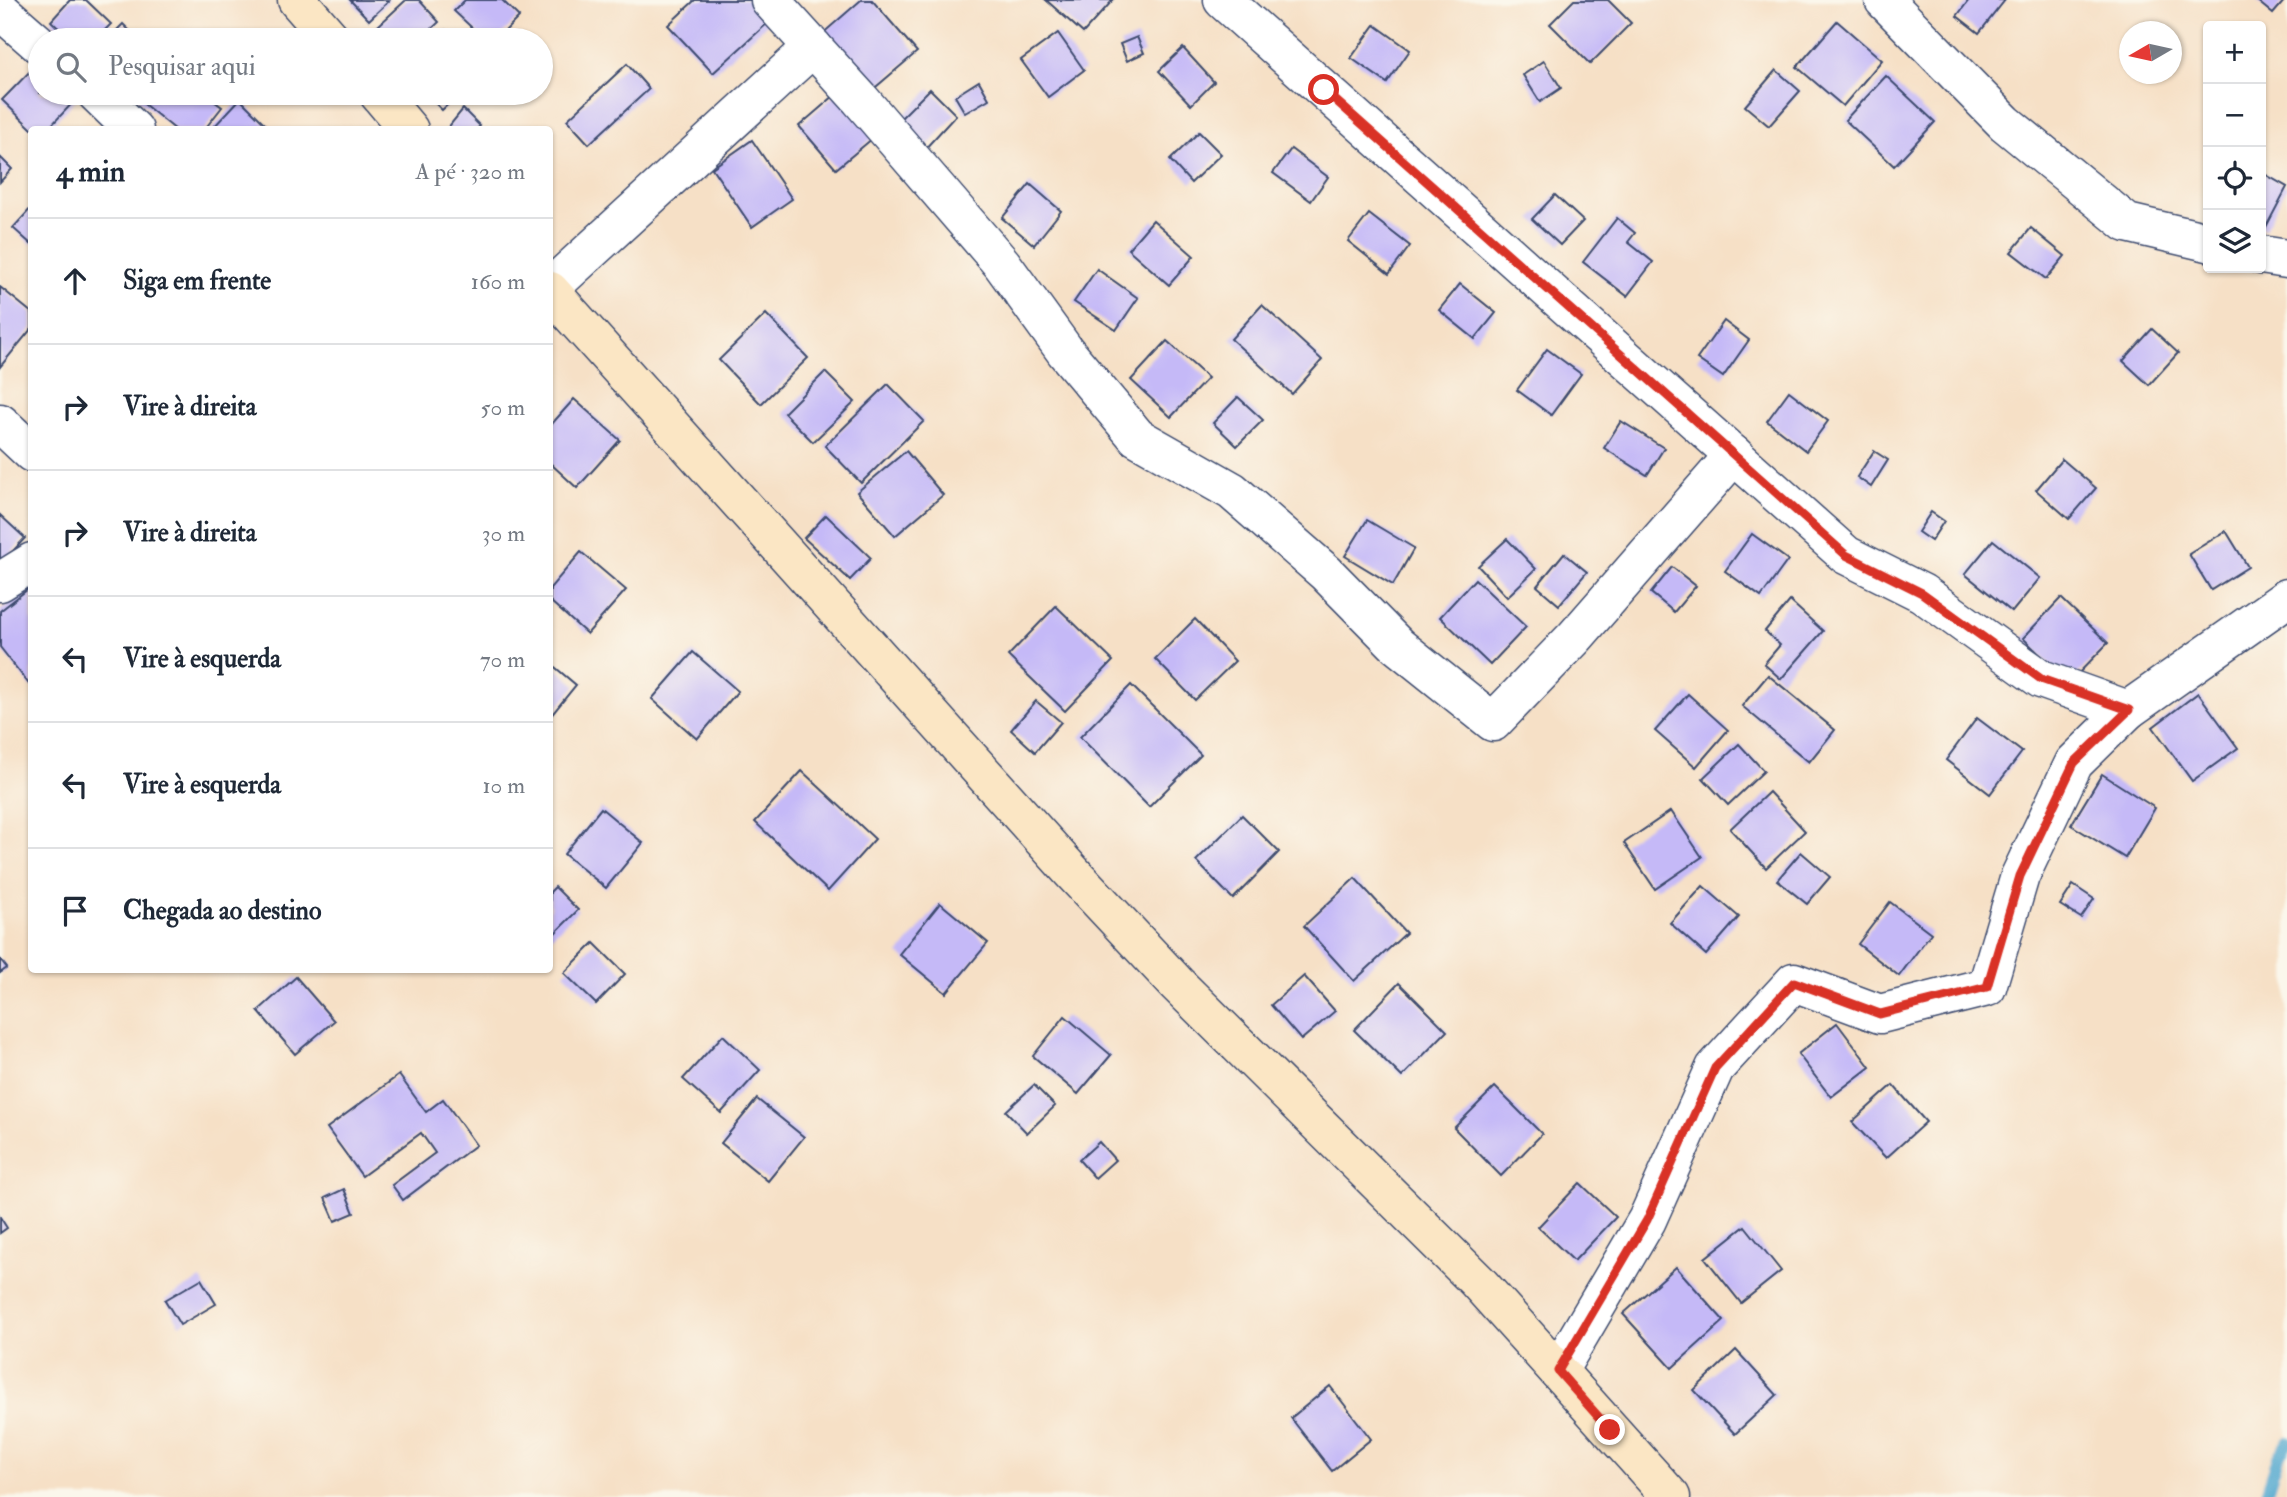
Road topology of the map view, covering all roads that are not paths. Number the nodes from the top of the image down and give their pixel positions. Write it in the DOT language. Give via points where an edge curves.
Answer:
graph roads {
  1 [pos="297,0"];
  2 [pos="769,0"];
  3 [pos="1223,0"];
  4 [pos="1884,0"];
  5 [pos="0,10"];
  6 [pos="322,28"];
  7 [pos="28,34"];
  8 [pos="813,47"];
  9 [pos="108,105"];
  10 [pos="388,105"];
  11 [pos="130,126"];
  12 [pos="406,126"];
  13 [pos="2203,241"];
  14 [pos="2266,256"];
  15 [pos="2287,258"];
  16 [pos="553,287"];
  17 [pos="553,293"];
  18 [pos="0,423"];
  19 [pos="28,449"];
  20 [pos="1734,454"];
  21 [pos="28,564"];
  22 [pos="0,582"];
  23 [pos="2287,598"];
  24 [pos="2129,710"];
  25 [pos="1558,1371"];
  26 [pos="1671,1497"];
  1 -- 6 [label="street"];
  2 -- 8 [label="street"];
  3 -- 20 [label="street"];
  4 -- 13 [label="street" via="2004,123 2127,223"];
  5 -- 7 [label="street"];
  8 -- 16 [label="street"];
  8 -- 20 [label="street" via="1002,264 1065,351 1137,438 1232,491 1326,573 1398,646 1493,722 1575,637"];
  9 -- 11 [label="street"];
  10 -- 12 [label="street"];
  14 -- 15 [label="street"];
  17 -- 25 [label="street" via="1080,881 1177,984 1477,1281"];
  18 -- 19 [label="street"];
  20 -- 24 [label="street" via="1846,555 1922,593 2041,679"];
  21 -- 22 [label="street"];
  23 -- 24 [label="street"];
  24 -- 25 [label="street" via="2074,763 2020,876 1987,987 1880,1014 1794,982 1715,1068 1647,1220"];
  25 -- 26 [label="street"];
}
